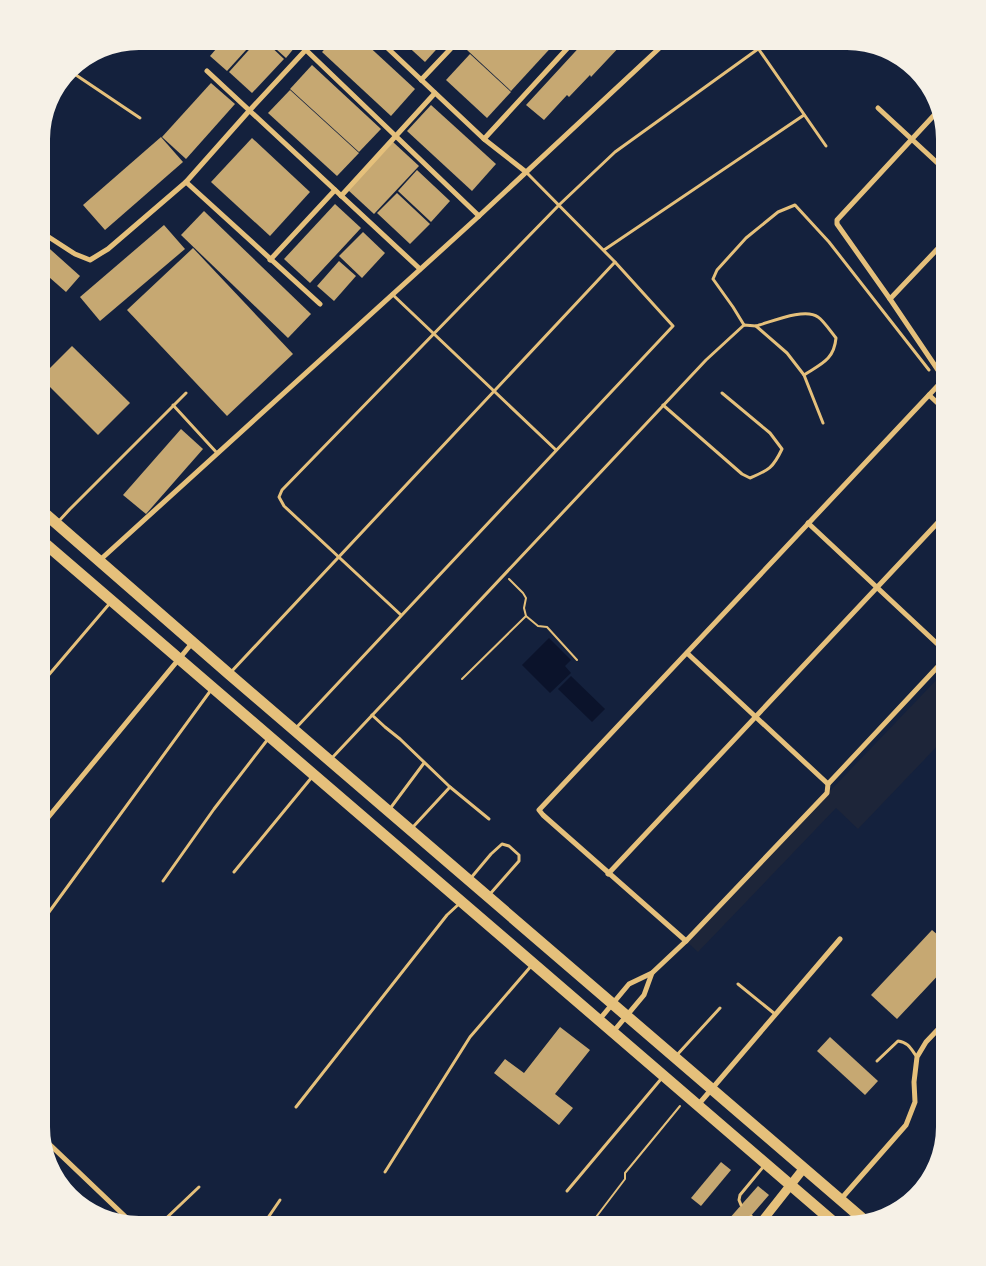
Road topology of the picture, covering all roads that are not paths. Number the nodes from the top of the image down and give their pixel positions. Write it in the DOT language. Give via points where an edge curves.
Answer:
graph roads {
  1 [pos="306,50"];
  2 [pos="389,50"];
  3 [pos="449,50"];
  4 [pos="566,50"];
  5 [pos="657,50"];
  6 [pos="757,50"];
  7 [pos="759,50"];
  8 [pos="207,70"];
  9 [pos="77,75"];
  10 [pos="421,80"];
  11 [pos="435,93"];
  12 [pos="878,108"];
  13 [pos="249,111"];
  14 [pos="804,115"];
  15 [pos="933,116"];
  16 [pos="140,118"];
  17 [pos="396,136"];
  18 [pos="484,138"];
  19 [pos="912,139"];
  20 [pos="826,146"];
  21 [pos="936,162"];
  22 [pos="526,172"];
  23 [pos="186,182"];
  24 [pos="335,190"];
  25 [pos="341,196"];
  26 [pos="559,205"];
  27 [pos="479,216"];
  28 [pos="50,237"];
  29 [pos="604,250"];
  30 [pos="936,250"];
  31 [pos="270,260"];
  32 [pos="616,262"];
  33 [pos="420,269"];
  34 [pos="392,294"];
  35 [pos="890,299"];
  36 [pos="320,304"];
  37 [pos="744,325"];
  38 [pos="756,326"];
  39 [pos="434,334"];
  40 [pos="936,366"];
  41 [pos="929,370"];
  42 [pos="804,375"];
  43 [pos="936,387"];
  44 [pos="494,391"];
  45 [pos="722,392"];
  46 [pos="186,393"];
  47 [pos="929,395"];
  48 [pos="936,402"];
  49 [pos="173,405"];
  50 [pos="663,405"];
  51 [pos="824,423"];
  52 [pos="556,450"];
  53 [pos="218,453"];
  54 [pos="50,517"];
  55 [pos="58,523"];
  56 [pos="808,523"];
  57 [pos="936,525"];
  58 [pos="50,548"];
  59 [pos="339,557"];
  60 [pos="100,560"];
  61 [pos="877,587"];
  62 [pos="112,601"];
  63 [pos="401,615"];
  64 [pos="193,642"];
  65 [pos="936,643"];
  66 [pos="687,653"];
  67 [pos="180,660"];
  68 [pos="936,669"];
  69 [pos="50,673"];
  70 [pos="229,674"];
  71 [pos="213,688"];
  72 [pos="372,715"];
  73 [pos="755,717"];
  74 [pos="294,729"];
  75 [pos="270,737"];
  76 [pos="330,760"];
  77 [pos="424,763"];
  78 [pos="314,775"];
  79 [pos="828,784"];
  80 [pos="450,787"];
  81 [pos="389,810"];
  82 [pos="50,815"];
  83 [pos="488,819"];
  84 [pos="411,830"];
  85 [pos="234,872"];
  86 [pos="608,874"];
  87 [pos="469,880"];
  88 [pos="163,881"];
  89 [pos="488,896"];
  90 [pos="461,901"];
  91 [pos="50,911"];
  92 [pos="840,939"];
  93 [pos="686,941"];
  94 [pos="534,964"];
  95 [pos="652,973"];
  96 [pos="738,984"];
  97 [pos="612,1003"];
  98 [pos="720,1008"];
  99 [pos="775,1014"];
  100 [pos="627,1015"];
  101 [pos="599,1020"];
  102 [pos="936,1031"];
  103 [pos="613,1032"];
  104 [pos="675,1057"];
  105 [pos="917,1057"];
  106 [pos="877,1061"];
  107 [pos="664,1076"];
  108 [pos="712,1088"];
  109 [pos="698,1105"];
  110 [pos="296,1106"];
  111 [pos="52,1147"];
  112 [pos="766,1164"];
  113 [pos="804,1168"];
  114 [pos="386,1172"];
  115 [pos="791,1185"];
  116 [pos="199,1187"];
  117 [pos="567,1191"];
  118 [pos="841,1199"];
  119 [pos="280,1200"];
  120 [pos="741,1205"];
  121 [pos="123,1214"];
  122 [pos="859,1215"];
  123 [pos="169,1216"];
  124 [pos="269,1216"];
  125 [pos="766,1216"];
  126 [pos="827,1216"];
  1 -- 13 [label="street"];
  1 -- 17 [label="street"];
  2 -- 10 [label="street"];
  3 -- 10 [label="street"];
  4 -- 18 [label="street"];
  5 -- 22 [label="street"];
  6 -- 26 [label="lane" via="615,152"];
  7 -- 14 [label="lane"];
  8 -- 13 [label="street"];
  9 -- 16 [label="lane"];
  10 -- 11 [label="street"];
  11 -- 17 [label="street"];
  11 -- 18 [label="street"];
  12 -- 19 [label="street"];
  13 -- 23 [label="street"];
  13 -- 24 [label="street"];
  14 -- 20 [label="lane"];
  14 -- 29 [label="lane"];
  15 -- 19 [label="street"];
  17 -- 25 [label="street"];
  17 -- 27 [label="street"];
  18 -- 22 [label="street"];
  19 -- 21 [label="street"];
  19 -- 35 [label="street" via="837,220"];
  22 -- 26 [label="lane"];
  22 -- 27 [label="street"];
  23 -- 28 [label="street" via="108,249 90,260"];
  23 -- 31 [label="street"];
  24 -- 25 [label="street"];
  24 -- 31 [label="street"];
  25 -- 33 [label="street"];
  26 -- 29 [label="lane"];
  26 -- 39 [label="lane"];
  27 -- 33 [label="street"];
  29 -- 32 [label="lane"];
  30 -- 35 [label="street"];
  31 -- 36 [label="street"];
  32 -- 44 [label="lane"];
  32 -- 52 [label="lane" via="673,326"];
  33 -- 34 [label="street"];
  34 -- 39 [label="lane"];
  34 -- 53 [label="street"];
  35 -- 40 [label="street"];
  37 -- 38 [label="lane"];
  37 -- 41 [label="lane" via="713,279 717,270 746,238 778,212 795,205 829,242"];
  37 -- 50 [label="lane"];
  38 -- 42 [label="lane" via="787,353"];
  38 -- 42 [label="lane" via="788,316 818,316 836,338 835,348 829,359"];
  39 -- 44 [label="lane"];
  39 -- 59 [label="lane" via="282,490 279,498 284,506"];
  42 -- 51 [label="lane"];
  43 -- 47 [label="street"];
  44 -- 52 [label="lane"];
  44 -- 59 [label="lane"];
  45 -- 50 [label="lane" via="770,433 782,449 776,462 750,478"];
  46 -- 49 [label="lane"];
  47 -- 48 [label="street"];
  47 -- 56 [label="street"];
  49 -- 53 [label="lane"];
  49 -- 55 [label="lane"];
  50 -- 72 [label="lane"];
  52 -- 63 [label="lane"];
  53 -- 60 [label="street"];
  54 -- 55 [label="main road"];
  55 -- 60 [label="main road"];
  56 -- 61 [label="street"];
  56 -- 66 [label="street"];
  57 -- 61 [label="street"];
  58 -- 62 [label="main road"];
  59 -- 63 [label="lane"];
  59 -- 70 [label="lane"];
  60 -- 64 [label="main road"];
  61 -- 65 [label="street"];
  61 -- 73 [label="street"];
  62 -- 67 [label="main road"];
  62 -- 69 [label="lane"];
  63 -- 74 [label="lane"];
  64 -- 67 [label="street"];
  64 -- 70 [label="main road"];
  66 -- 73 [label="street"];
  66 -- 86 [label="street" via="539,810"];
  67 -- 71 [label="main road"];
  67 -- 82 [label="street"];
  68 -- 79 [label="street"];
  70 -- 74 [label="main road"];
  71 -- 75 [label="main road"];
  71 -- 91 [label="lane"];
  72 -- 76 [label="lane"];
  72 -- 77 [label="lane"];
  73 -- 79 [label="street"];
  73 -- 86 [label="street"];
  74 -- 76 [label="main road"];
  75 -- 78 [label="main road"];
  75 -- 88 [label="lane"];
  76 -- 81 [label="main road"];
  77 -- 80 [label="lane"];
  77 -- 81 [label="lane"];
  78 -- 85 [label="lane"];
  78 -- 90 [label="main road"];
  79 -- 93 [label="street" via="827,793"];
  80 -- 83 [label="lane"];
  80 -- 84 [label="lane"];
  81 -- 84 [label="main road"];
  84 -- 87 [label="main road"];
  86 -- 93 [label="street"];
  87 -- 89 [label="main road"];
  87 -- 89 [label="lane" via="502,844 510,846 519,855 518,861"];
  89 -- 97 [label="main road"];
  90 -- 94 [label="main road"];
  90 -- 110 [label="lane"];
  92 -- 99 [label="street"];
  93 -- 95 [label="street"];
  94 -- 101 [label="main road"];
  94 -- 114 [label="lane" via="470,1037"];
  95 -- 97 [label="street" via="630,984"];
  95 -- 100 [label="street" via="644,995"];
  96 -- 99 [label="lane"];
  97 -- 100 [label="main road"];
  97 -- 101 [label="street"];
  98 -- 104 [label="lane"];
  99 -- 108 [label="street"];
  100 -- 103 [label="street"];
  100 -- 104 [label="main road"];
  101 -- 103 [label="main road"];
  102 -- 105 [label="street"];
  103 -- 107 [label="main road"];
  104 -- 108 [label="main road"];
  105 -- 106 [label="lane" via="909,1046 898,1041"];
  105 -- 118 [label="street" via="914,1102 906,1125"];
  107 -- 109 [label="main road"];
  107 -- 117 [label="lane"];
  108 -- 109 [label="street"];
  108 -- 113 [label="main road"];
  109 -- 112 [label="main road"];
  111 -- 121 [label="street"];
  112 -- 115 [label="main road"];
  112 -- 120 [label="lane" via="740,1195"];
  113 -- 115 [label="street"];
  113 -- 118 [label="main road"];
  115 -- 125 [label="street"];
  115 -- 126 [label="main road"];
  116 -- 123 [label="lane"];
  118 -- 122 [label="main road"];
  119 -- 124 [label="lane"];
}
